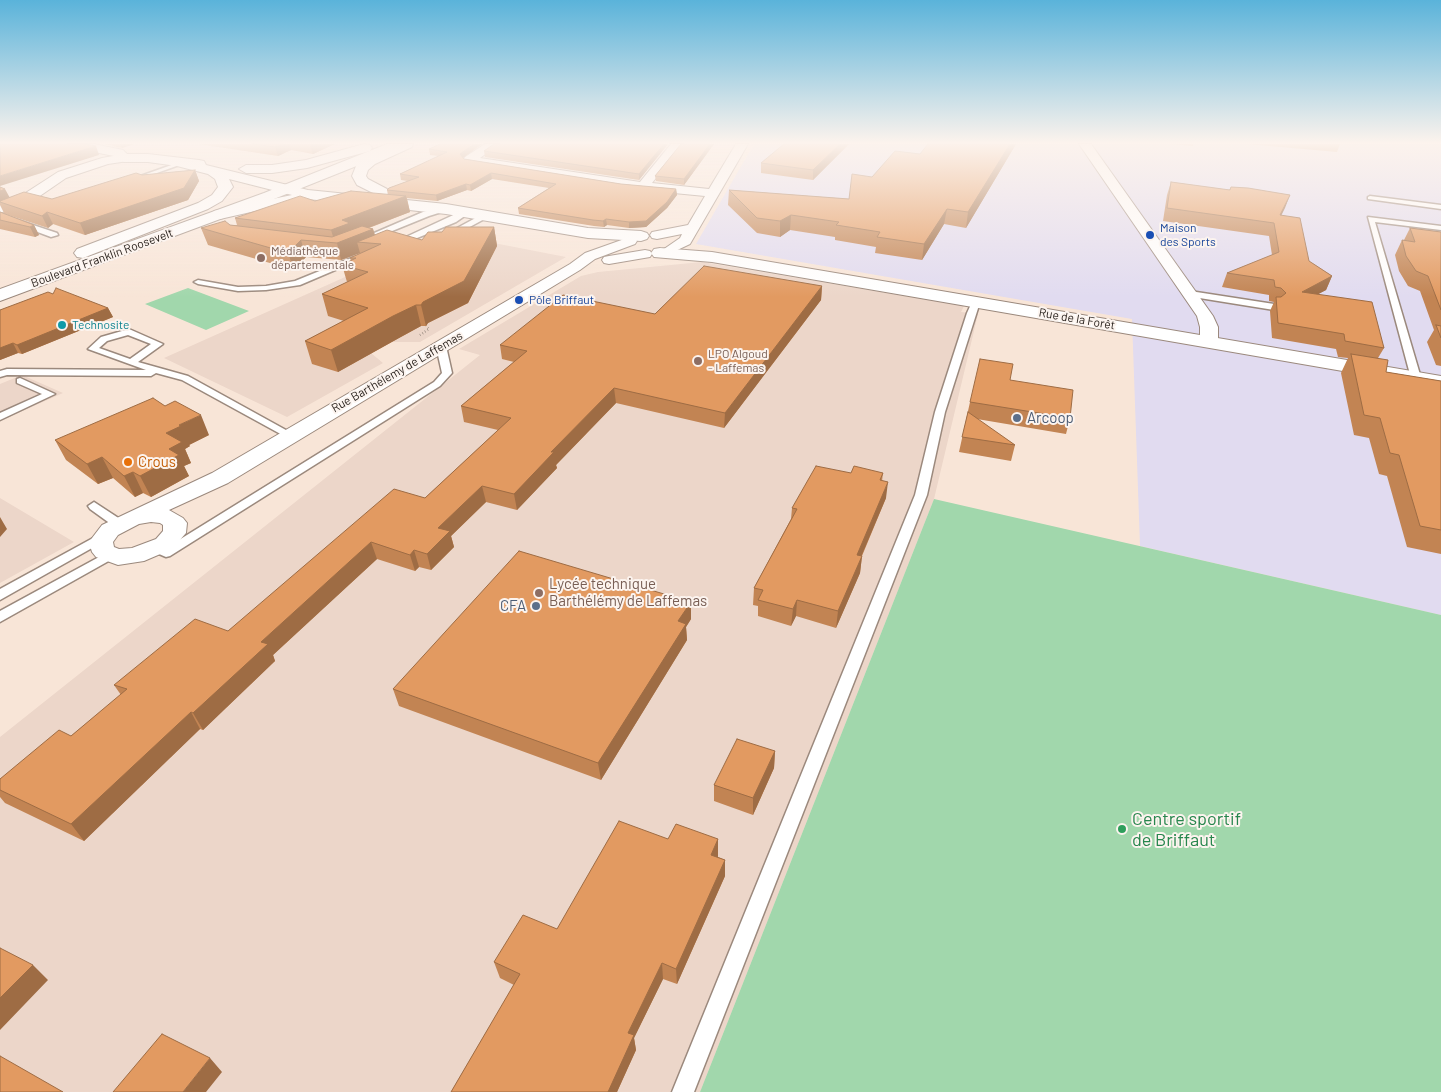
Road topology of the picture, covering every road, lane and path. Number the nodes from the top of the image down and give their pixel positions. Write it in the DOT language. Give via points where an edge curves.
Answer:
graph roads {
  1 [pos="32,195"];
  2 [pos="219,195"];
  3 [pos="250,195"];
  4 [pos="259,195"];
  5 [pos="321,195"];
  6 [pos="393,195"];
  7 [pos="711,195"];
  8 [pos="1121,195"];
  9 [pos="324,196"];
  10 [pos="1370,198"];
  11 [pos="1441,207"];
  12 [pos="0,209"];
  13 [pos="446,209"];
  14 [pos="465,212"];
  15 [pos="218,214"];
  16 [pos="0,216"];
  17 [pos="486,216"];
  18 [pos="692,228"];
  19 [pos="1441,228"];
  20 [pos="588,234"];
  21 [pos="54,235"];
  22 [pos="445,236"];
  23 [pos="355,243"];
  24 [pos="651,245"];
  25 [pos="389,246"];
  26 [pos="83,253"];
  27 [pos="362,257"];
  28 [pos="576,267"];
  29 [pos="0,282"];
  30 [pos="198,282"];
  31 [pos="1190,294"];
  32 [pos="0,295"];
  33 [pos="976,302"];
  34 [pos="1274,307"];
  35 [pos="1209,342"];
  36 [pos="441,346"];
  37 [pos="130,363"];
  38 [pos="158,371"];
  39 [pos="0,374"];
  40 [pos="1416,378"];
  41 [pos="20,381"];
  42 [pos="1441,382"];
  43 [pos="0,417"];
  44 [pos="290,435"];
  45 [pos="220,478"];
  46 [pos="94,506"];
  47 [pos="172,519"];
  48 [pos="117,534"];
  49 [pos="156,548"];
  50 [pos="0,595"];
  51 [pos="0,617"];
  52 [pos="683,1092"];
  1 -- 12 [label="street"];
  2 -- 26 [label="street" via="211,202"];
  3 -- 26 [label="street, Boulevard Franklin Roosevelt"];
  4 -- 15 [label="street, Boulevard Franklin Roosevelt"];
  5 -- 9 [label="street"];
  6 -- 13 [label="street"];
  7 -- 18 [label="street"];
  8 -- 31 [label="street"];
  9 -- 13 [label="street"];
  9 -- 15 [label="street" via="288,199"];
  10 -- 11 [label="lane"];
  13 -- 14 [label="street"];
  13 -- 23 [label="lane"];
  14 -- 17 [label="street"];
  14 -- 25 [label="lane"];
  15 -- 32 [label="street, Boulevard Franklin Roosevelt"];
  16 -- 21 [label="lane"];
  17 -- 20 [label="street"];
  17 -- 22 [label="lane"];
  18 -- 24 [label="street"];
  18 -- 24 [label="street"];
  19 -- 40 [label="lane" via="1371,220"];
  20 -- 24 [label="street"];
  20 -- 24 [label="street"];
  24 -- 28 [label="street"];
  24 -- 28 [label="street, Rue Barthélemy de Laffemas" via="590,256"];
  24 -- 33 [label="street, Rue de la Forêt"];
  26 -- 29 [label="street, Boulevard Franklin Roosevelt"];
  27 -- 30 [label="lane" via="297,283 266,288 238,289"];
  28 -- 36 [label="street, Rue Barthélemy de Laffemas"];
  31 -- 34 [label="lane"];
  31 -- 35 [label="street" via="1205,316"];
  33 -- 35 [label="street, Rue de la Forêt"];
  33 -- 52 [label="lane" via="940,412 921,495"];
  35 -- 40 [label="street, Rue de la Forêt"];
  36 -- 44 [label="street, Rue Barthélemy de Laffemas"];
  36 -- 49 [label="lane" via="446,372 437,384 166,553"];
  37 -- 37 [label="lane" via="158,344 129,332 104,339 93,349"];
  37 -- 38 [label="lane"];
  38 -- 39 [label="lane" via="145,374"];
  38 -- 44 [label="lane" via="185,378"];
  40 -- 42 [label="street, Rue de la Forêt"];
  41 -- 43 [label="lane" via="50,394"];
  44 -- 45 [label="street, Rue Barthélemy de Laffemas"];
  45 -- 47 [label="street, Rue Barthélemy de Laffemas"];
  45 -- 48 [label="street, Rue Barthélemy de Laffemas"];
  46 -- 48 [label="lane"];
  47 -- 48 [label="street" via="160,515"];
  47 -- 49 [label="street" via="174,533"];
  48 -- 49 [label="street" via="118,557"];
  48 -- 50 [label="lane, Rue Barthélemy de Laffemas"];
  48 -- 51 [label="lane, Rue Barthélemy de Laffemas"];
}
